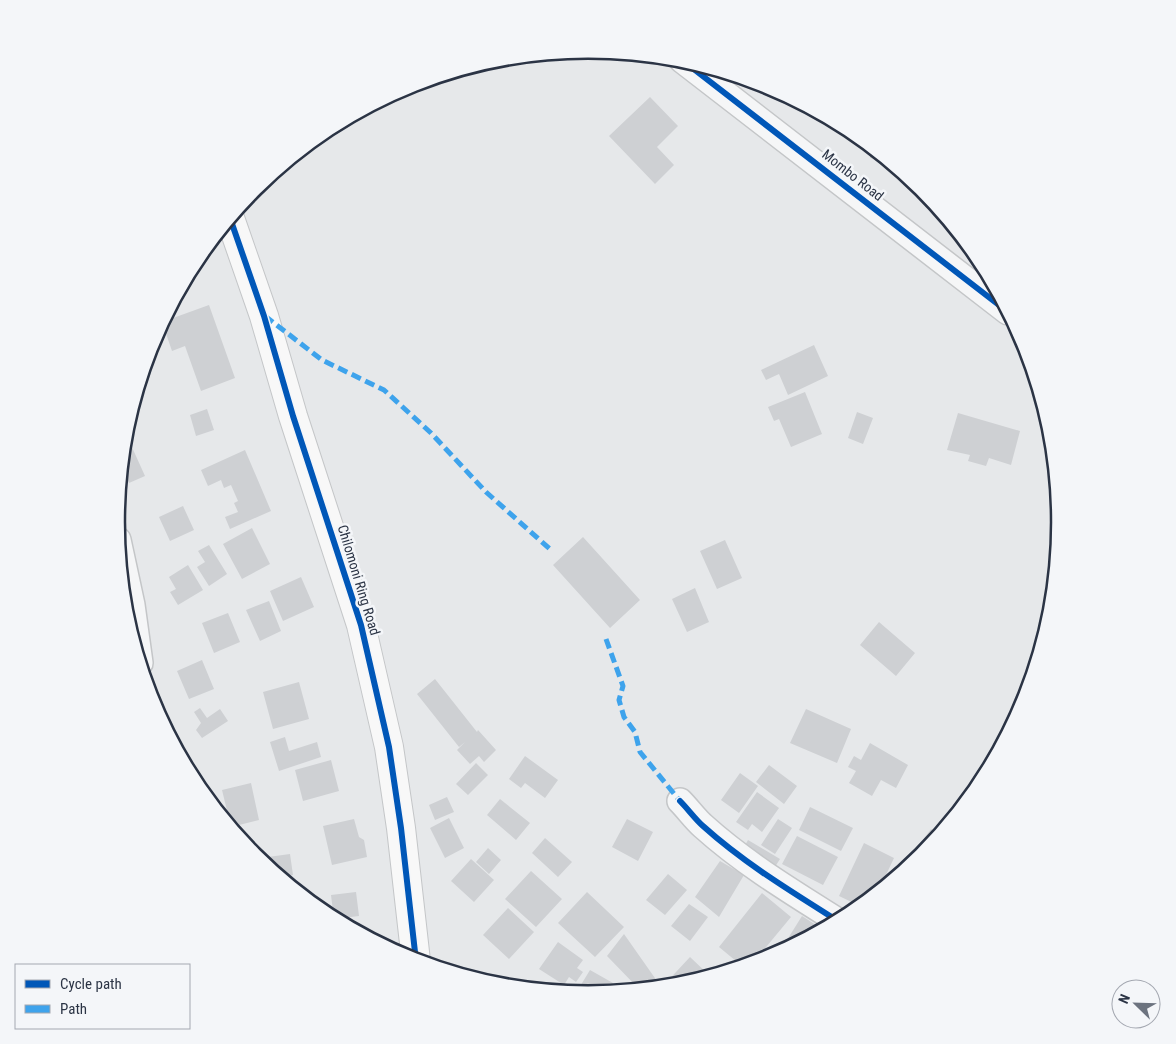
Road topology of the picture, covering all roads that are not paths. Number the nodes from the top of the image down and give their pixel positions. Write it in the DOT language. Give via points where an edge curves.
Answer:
graph roads {
  1 [pos="699,73"];
  2 [pos="233,226"];
  3 [pos="995,302"];
  4 [pos="680,801"];
  5 [pos="831,916"];
  6 [pos="415,952"];
  1 -- 3 [label="street, Mombo Road"];
  2 -- 6 [label="street, Chilomoni Ring Road" via="361,624 389,747"];
  4 -- 5 [label="street" via="702,826 736,853"];
}
